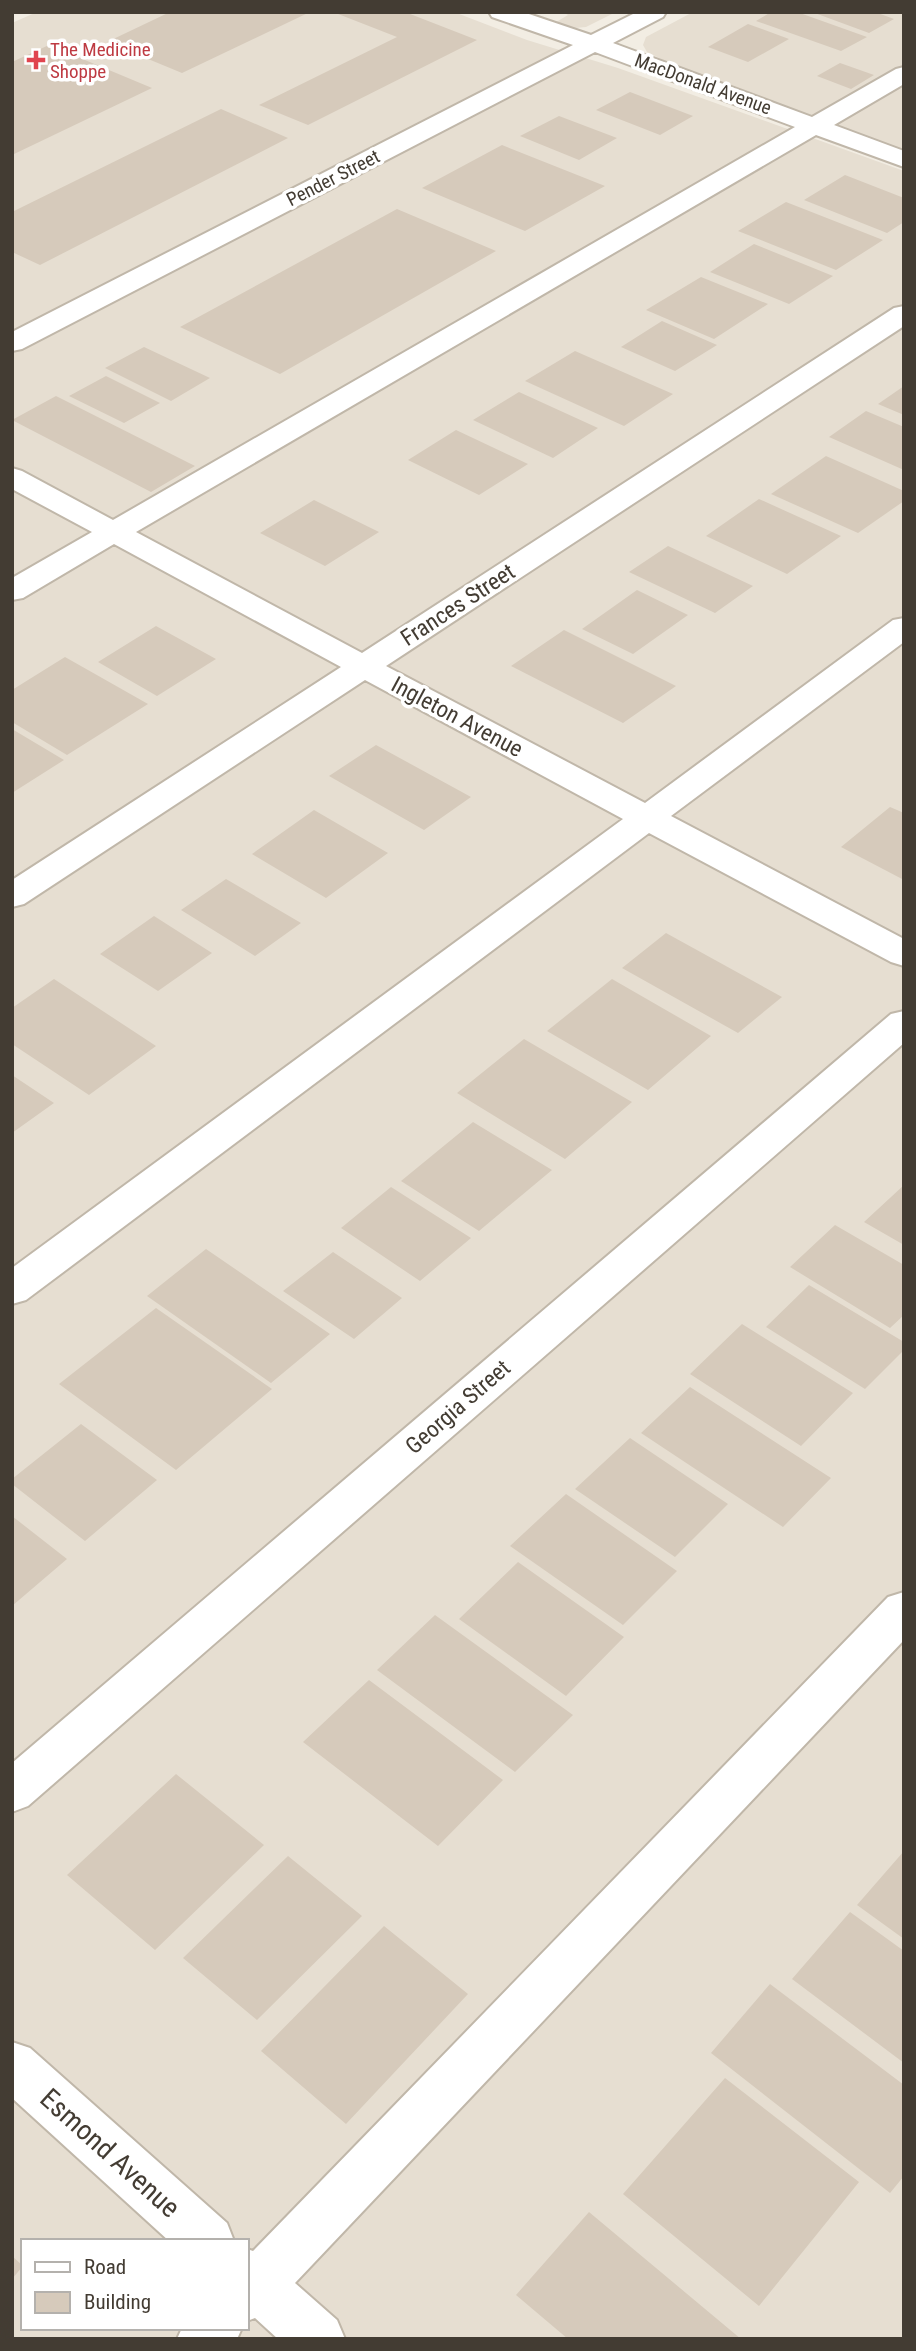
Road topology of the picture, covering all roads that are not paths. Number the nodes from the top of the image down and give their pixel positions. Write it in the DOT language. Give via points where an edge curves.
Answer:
graph roads {
  1 [pos="500,12"];
  2 [pos="655,12"];
  3 [pos="592,44"];
  4 [pos="904,75"];
  5 [pos="816,126"];
  6 [pos="904,160"];
  7 [pos="904,314"];
  8 [pos="12,343"];
  9 [pos="12,477"];
  10 [pos="116,532"];
  11 [pos="12,591"];
  12 [pos="904,627"];
  13 [pos="363,667"];
  14 [pos="649,817"];
  15 [pos="12,896"];
  16 [pos="904,954"];
  17 [pos="904,1023"];
  18 [pos="12,1289"];
  19 [pos="904,1610"];
  20 [pos="12,1792"];
  21 [pos="12,2066"];
  22 [pos="206,2239"];
  23 [pos="250,2285"];
  24 [pos="318,2339"];
  1 -- 3 [label="street, MacDonald Avenue"];
  2 -- 3 [label="street, Pender Street"];
  3 -- 5 [label="street, MacDonald Avenue"];
  3 -- 8 [label="street, Pender Street"];
  4 -- 5 [label="street"];
  5 -- 6 [label="street, MacDonald Avenue"];
  5 -- 10 [label="street"];
  7 -- 13 [label="street, Frances Street"];
  9 -- 10 [label="street, Ingleton Avenue"];
  10 -- 11 [label="street"];
  10 -- 13 [label="street, Ingleton Avenue"];
  12 -- 14 [label="street"];
  13 -- 14 [label="street, Ingleton Avenue"];
  13 -- 15 [label="street, Frances Street"];
  14 -- 16 [label="street, Ingleton Avenue"];
  14 -- 18 [label="street"];
  17 -- 20 [label="street, Georgia Street"];
  19 -- 23 [label="street"];
  21 -- 22 [label="street, Esmond Avenue"];
  23 -- 24 [label="street"];
}
